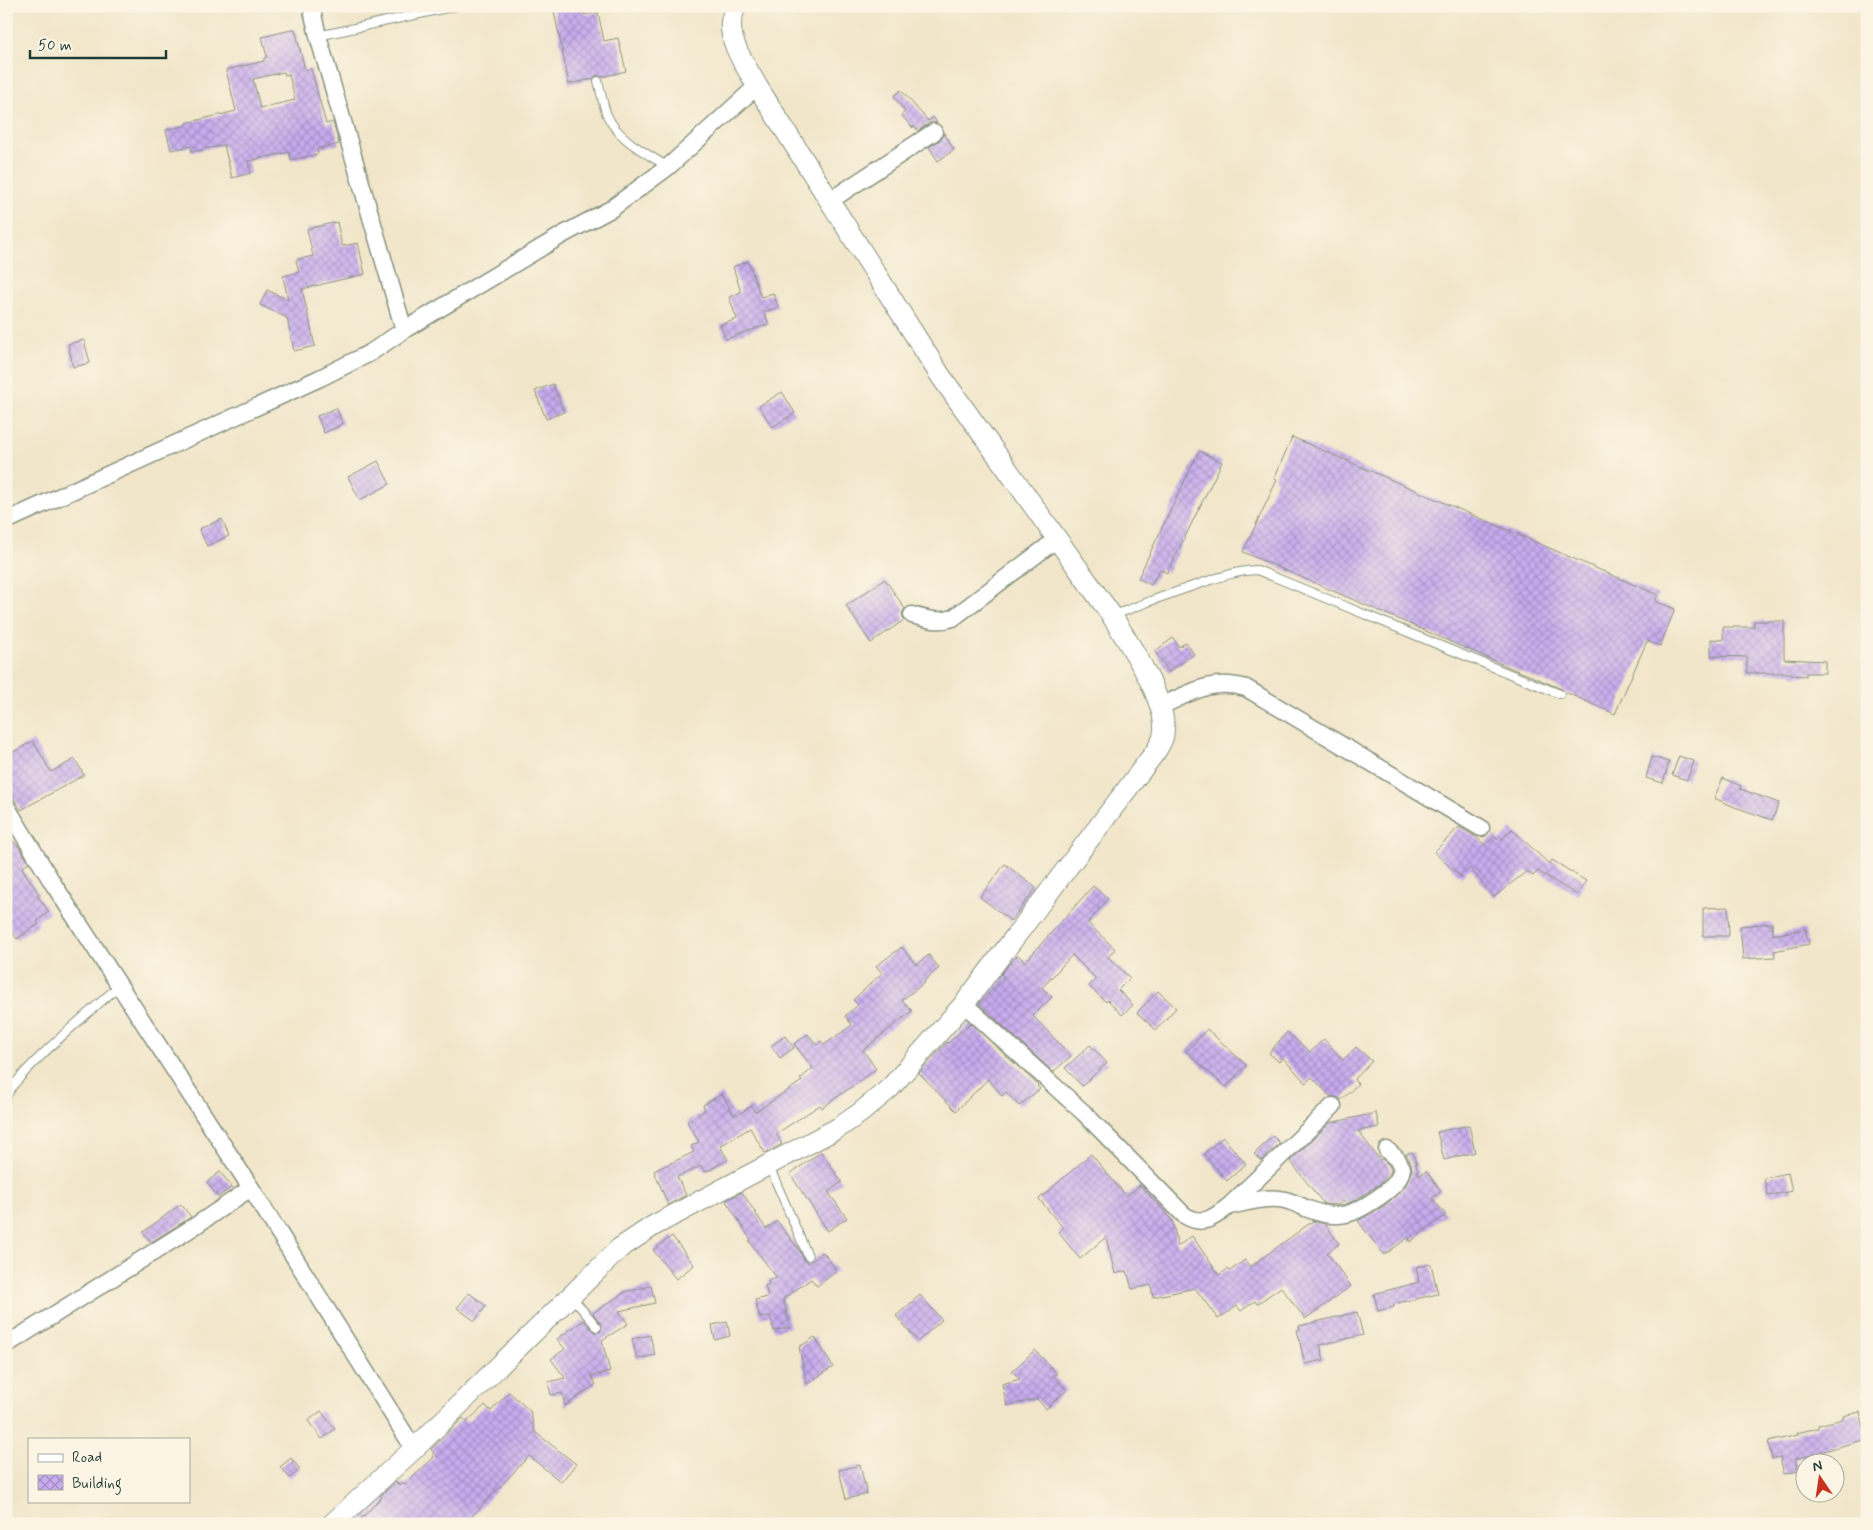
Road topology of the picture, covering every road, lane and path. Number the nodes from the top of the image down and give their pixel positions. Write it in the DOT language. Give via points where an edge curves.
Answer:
graph roads {
  1 [pos="311,6"];
  2 [pos="456,6"];
  3 [pos="735,6"];
  4 [pos="318,36"];
  5 [pos="598,81"];
  6 [pos="757,86"];
  7 [pos="934,132"];
  8 [pos="668,167"];
  9 [pos="831,200"];
  10 [pos="404,330"];
  11 [pos="6,521"];
  12 [pos="1057,539"];
  13 [pos="912,616"];
  14 [pos="1112,616"];
  15 [pos="1560,694"];
  16 [pos="1161,706"];
  17 [pos="6,806"];
  18 [pos="1481,828"];
  19 [pos="120,986"];
  20 [pos="964,1004"];
  21 [pos="6,1099"];
  22 [pos="1333,1106"];
  23 [pos="1386,1150"];
  24 [pos="768,1165"];
  25 [pos="251,1188"];
  26 [pos="1229,1206"];
  27 [pos="808,1256"];
  28 [pos="571,1296"];
  29 [pos="598,1327"];
  30 [pos="6,1345"];
  31 [pos="414,1449"];
  32 [pos="332,1524"];
  1 -- 4 [label="street"];
  2 -- 4 [label="lane"];
  3 -- 6 [label="street" via="732,36"];
  4 -- 10 [label="street"];
  5 -- 8 [label="lane" via="608,116 619,130 632,145"];
  6 -- 8 [label="street"];
  6 -- 9 [label="street"];
  7 -- 9 [label="street"];
  8 -- 10 [label="street" via="611,209"];
  9 -- 12 [label="street" via="940,375"];
  10 -- 11 [label="street" via="370,353 320,378"];
  12 -- 13 [label="street" via="953,618 936,621"];
  12 -- 14 [label="street"];
  14 -- 15 [label="lane" via="1225,575 1257,570"];
  14 -- 16 [label="street"];
  16 -- 18 [label="street" via="1206,686 1232,684 1246,688"];
  16 -- 20 [label="street" via="1163,737 1156,751"];
  17 -- 19 [label="street"];
  19 -- 21 [label="lane" via="21,1075"];
  19 -- 25 [label="street"];
  20 -- 24 [label="street" via="890,1088 860,1113"];
  20 -- 26 [label="street" via="1084,1113 1184,1215 1194,1221 1205,1221"];
  22 -- 26 [label="street"];
  23 -- 26 [label="street" via="1402,1168 1401,1178 1392,1188 1348,1215 1325,1214 1269,1198"];
  24 -- 27 [label="lane"];
  24 -- 28 [label="street" via="653,1226 620,1248"];
  25 -- 30 [label="street"];
  25 -- 31 [label="street"];
  28 -- 29 [label="lane"];
  28 -- 31 [label="street"];
  31 -- 32 [label="street"];
}
